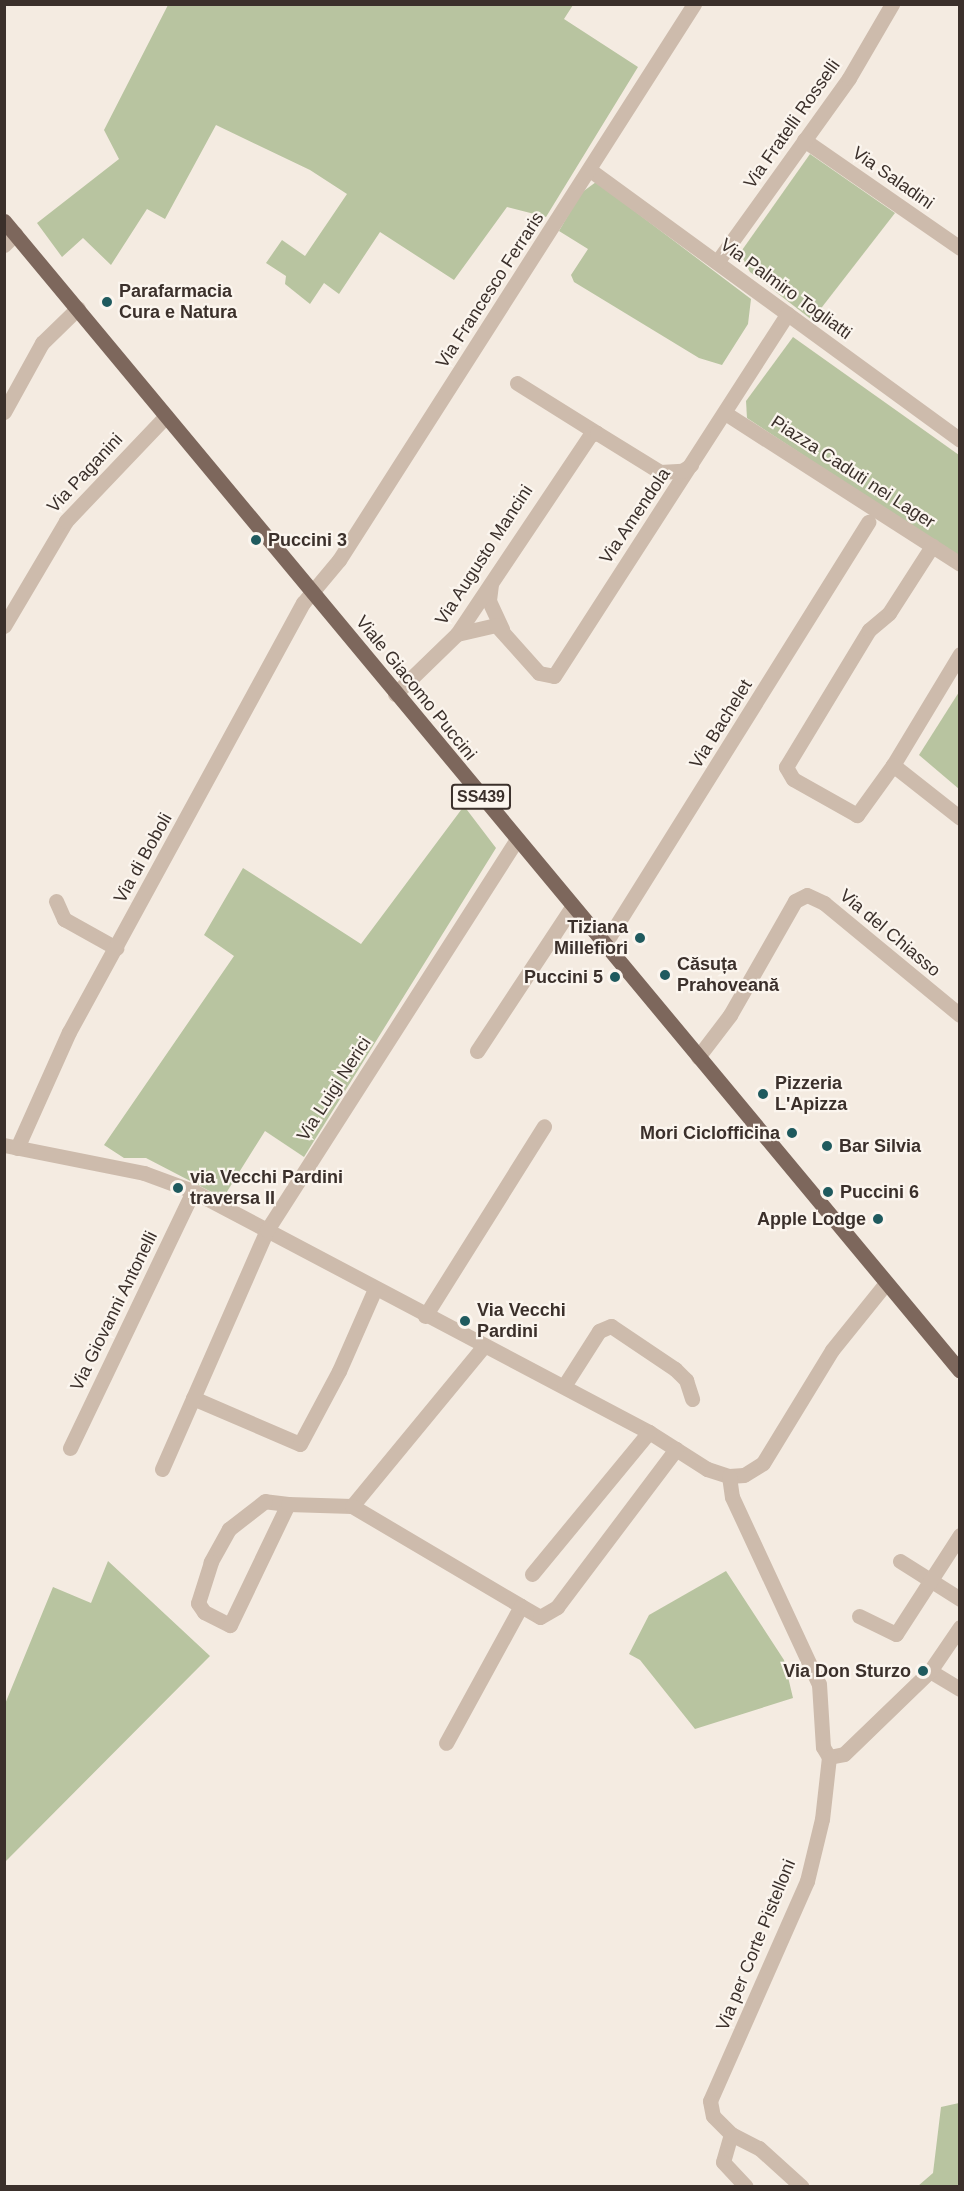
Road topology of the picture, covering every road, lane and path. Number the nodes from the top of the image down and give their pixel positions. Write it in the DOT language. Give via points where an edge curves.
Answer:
graph roads {
  1 [pos="694,4"];
  2 [pos="892,4"];
  3 [pos="804,140"];
  4 [pos="590,170"];
  5 [pos="4,222"];
  6 [pos="10,240"];
  7 [pos="960,248"];
  8 [pos="717,262"];
  9 [pos="78,308"];
  10 [pos="787,314"];
  11 [pos="517,383"];
  12 [pos="4,412"];
  13 [pos="725,413"];
  14 [pos="166,416"];
  15 [pos="597,433"];
  16 [pos="960,440"];
  17 [pos="693,463"];
  18 [pos="660,472"];
  19 [pos="667,498"];
  20 [pos="868,522"];
  21 [pos="932,546"];
  22 [pos="960,564"];
  23 [pos="494,575"];
  24 [pos="314,593"];
  25 [pos="4,626"];
  26 [pos="502,629"];
  27 [pos="457,634"];
  28 [pos="960,654"];
  29 [pos="395,694"];
  30 [pos="893,765"];
  31 [pos="960,818"];
  32 [pos="516,840"];
  33 [pos="56,901"];
  34 [pos="572,907"];
  35 [pos="604,945"];
  36 [pos="116,948"];
  37 [pos="960,1015"];
  38 [pos="477,1051"];
  39 [pos="698,1057"];
  40 [pos="544,1126"];
  41 [pos="11,1146"];
  42 [pos="193,1191"];
  43 [pos="267,1230"];
  44 [pos="886,1283"];
  45 [pos="375,1289"];
  46 [pos="425,1316"];
  47 [pos="483,1347"];
  48 [pos="960,1371"];
  49 [pos="564,1386"];
  50 [pos="193,1398"];
  51 [pos="692,1399"];
  52 [pos="649,1432"];
  53 [pos="70,1448"];
  54 [pos="675,1449"];
  55 [pos="162,1469"];
  56 [pos="729,1476"];
  57 [pos="288,1504"];
  58 [pos="352,1506"];
  59 [pos="960,1535"];
  60 [pos="900,1561"];
  61 [pos="532,1574"];
  62 [pos="930,1580"];
  63 [pos="960,1599"];
  64 [pos="521,1606"];
  65 [pos="859,1616"];
  66 [pos="960,1627"];
  67 [pos="930,1671"];
  68 [pos="960,1689"];
  69 [pos="446,1743"];
  70 [pos="829,1756"];
  71 [pos="731,2134"];
  72 [pos="745,2187"];
  73 [pos="801,2187"];
  1 -- 4 [label="street, Via Francesco Ferraris"];
  2 -- 3 [label="street, Via Fratelli Rosselli" via="849,78"];
  3 -- 7 [label="street, Via Saladini"];
  3 -- 8 [label="street, Via Fratelli Rosselli"];
  4 -- 8 [label="street, Via Palmiro Togliatti"];
  4 -- 24 [label="street, Via Francesco Ferraris"];
  5 -- 6 [label="main road, Viale Giacomo Puccini / SS439"];
  6 -- 9 [label="main road, Viale Giacomo Puccini / SS439"];
  8 -- 10 [label="street, Via Palmiro Togliatti"];
  9 -- 12 [label="street" via="42,343"];
  9 -- 14 [label="main road, Viale Giacomo Puccini / SS439"];
  10 -- 13 [label="street, Via Amendola"];
  10 -- 16 [label="street, Via Palmiro Togliatti"];
  11 -- 15 [label="street"];
  13 -- 17 [label="street, Via Amendola"];
  13 -- 21 [label="street, Piazza Caduti nei Lager"];
  14 -- 24 [label="main road, Viale Giacomo Puccini / SS439"];
  14 -- 25 [label="street, Via Paganini" via="66,521"];
  15 -- 18 [label="street"];
  15 -- 23 [label="street, Via Augusto Mancini" via="581,442"];
  17 -- 18 [label="street" via="682,471"];
  17 -- 19 [label="street, Via Amendola"];
  18 -- 19 [label="street"];
  19 -- 26 [label="street, Via Amendola" via="554,676 539,673"];
  20 -- 35 [label="street, Via Bachelet"];
  21 -- 22 [label="street, Piazza Caduti nei Lager"];
  21 -- 30 [label="street" via="890,613 869,630 786,767 794,779 857,815"];
  23 -- 26 [label="street, Via Amendola" via="489,601"];
  23 -- 27 [label="street, Via Augusto Mancini"];
  24 -- 29 [label="main road, Viale Giacomo Puccini / SS439"];
  24 -- 36 [label="street, Via di Boboli" via="274,654"];
  26 -- 27 [label="street" via="485,624"];
  27 -- 29 [label="street, Via Augusto Mancini"];
  28 -- 30 [label="street"];
  29 -- 32 [label="main road, Viale Giacomo Puccini / SS439"];
  30 -- 31 [label="street"];
  32 -- 34 [label="main road, Viale Giacomo Puccini / SS439"];
  32 -- 43 [label="street, Via Luigi Nerici"];
  33 -- 36 [label="street" via="64,919"];
  34 -- 35 [label="main road, Viale Giacomo Puccini / SS439"];
  34 -- 38 [label="street"];
  35 -- 39 [label="main road, Viale Giacomo Puccini / SS439"];
  36 -- 41 [label="street, Via di Boboli"];
  37 -- 39 [label="street, Via del Chiasso" via="824,903 807,895 795,901 730,1015"];
  39 -- 44 [label="main road, Viale Giacomo Puccini / SS439"];
  40 -- 46 [label="street"];
  41 -- 42 [label="street" via="144,1173"];
  42 -- 43 [label="street"];
  42 -- 53 [label="street, Via Giovanni Antonelli"];
  43 -- 45 [label="street"];
  43 -- 50 [label="street, Via Luigi Nerici"];
  44 -- 48 [label="main road, Viale Giacomo Puccini / SS439"];
  44 -- 56 [label="street" via="832,1350 763,1463 744,1475"];
  45 -- 46 [label="street"];
  45 -- 50 [label="street" via="339,1371 300,1444"];
  46 -- 47 [label="street"];
  47 -- 49 [label="street"];
  47 -- 58 [label="street"];
  49 -- 51 [label="street" via="599,1331 610,1326 675,1369 686,1380"];
  49 -- 52 [label="street"];
  50 -- 55 [label="street, Via Luigi Nerici"];
  52 -- 54 [label="street"];
  52 -- 61 [label="street"];
  54 -- 56 [label="street" via="707,1469"];
  54 -- 64 [label="street" via="557,1607 540,1617"];
  56 -- 70 [label="street, Via per Corte Pistelloni" via="732,1497 819,1684 823,1747"];
  57 -- 57 [label="street" via="265,1501 229,1529 211,1562 198,1603 204,1612 230,1625"];
  57 -- 58 [label="street"];
  58 -- 64 [label="street"];
  59 -- 62 [label="street"];
  60 -- 62 [label="street"];
  62 -- 63 [label="street"];
  62 -- 65 [label="street" via="896,1634"];
  64 -- 69 [label="street"];
  66 -- 67 [label="street"];
  67 -- 68 [label="street"];
  67 -- 70 [label="street" via="844,1754"];
  70 -- 71 [label="street, Via per Corte Pistelloni" via="822,1819 807,1881 710,2102 713,2116"];
  71 -- 72 [label="street" via="723,2162"];
  71 -- 73 [label="street, Via per Corte Pistelloni" via="759,2148"];
}
